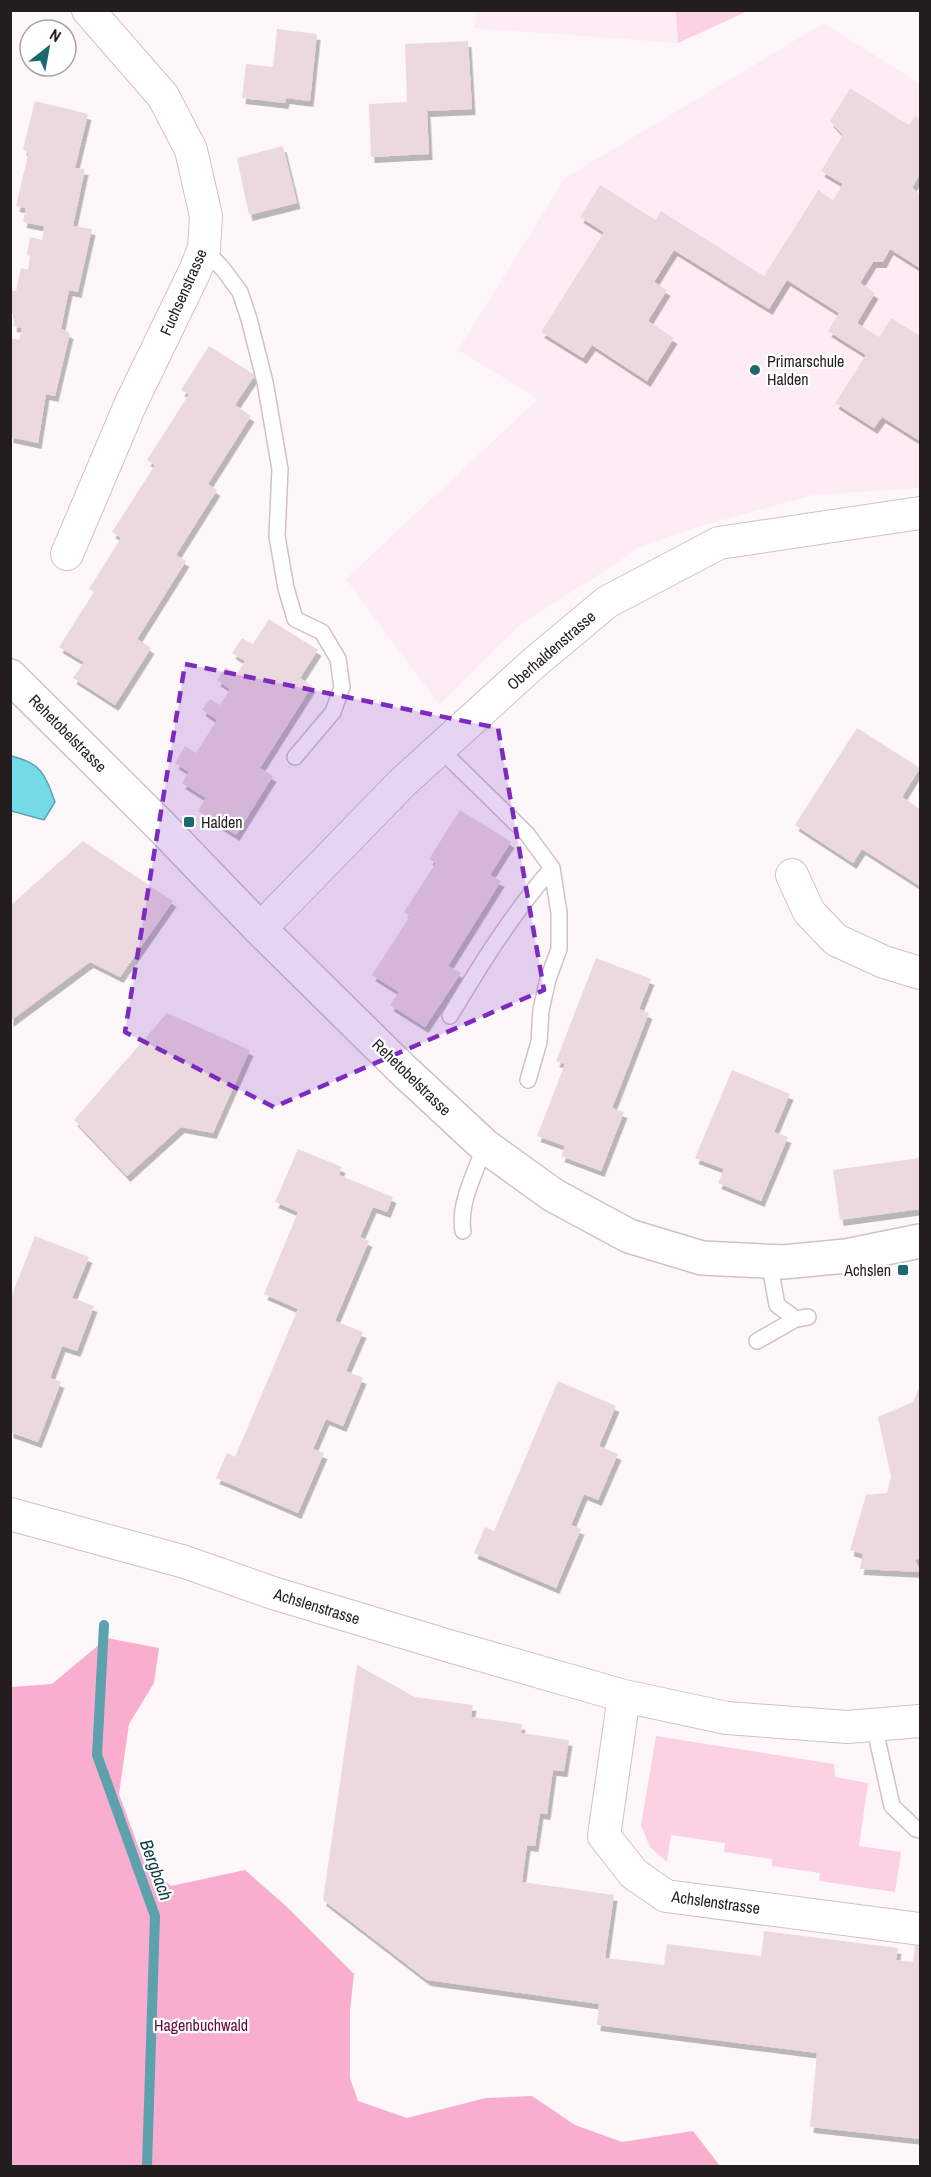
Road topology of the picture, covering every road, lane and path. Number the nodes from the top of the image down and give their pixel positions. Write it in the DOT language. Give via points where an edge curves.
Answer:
graph roads {
  1 [pos="88,10"];
  2 [pos="204,249"];
  3 [pos="921,513"];
  4 [pos="67,554"];
  5 [pos="10,676"];
  6 [pos="440,749"];
  7 [pos="296,757"];
  8 [pos="552,868"];
  9 [pos="792,875"];
  10 [pos="260,929"];
  11 [pos="921,974"];
  12 [pos="450,1016"];
  13 [pos="528,1080"];
  14 [pos="485,1146"];
  15 [pos="463,1231"];
  16 [pos="921,1241"];
  17 [pos="769,1261"];
  18 [pos="757,1341"];
  19 [pos="10,1514"];
  20 [pos="624,1696"];
  21 [pos="921,1721"];
  22 [pos="874,1725"];
  23 [pos="921,1830"];
  24 [pos="921,1929"];
  1 -- 2 [label="street, Fuchsenstrasse" via="163,96 191,150 206,216"];
  2 -- 4 [label="street, Fuchsenstrasse" via="131,402"];
  2 -- 7 [label="lane" via="240,292 255,340 280,469 277,536 295,619 322,632 338,659 342,687 333,712"];
  3 -- 6 [label="street, Oberhaldenstrasse" via="719,543 607,602"];
  5 -- 10 [label="street, Rehetobelstrasse"];
  6 -- 8 [label="lane" via="527,834"];
  6 -- 10 [label="street, Oberhaldenstrasse"];
  8 -- 12 [label="lane" via="489,950"];
  8 -- 13 [label="lane" via="559,913 559,949 548,979"];
  9 -- 11 [label="street" via="809,912 836,940"];
  10 -- 14 [label="street, Rehetobelstrasse"];
  14 -- 15 [label="lane" via="466,1199"];
  14 -- 17 [label="street, Rehetobelstrasse" via="553,1195 629,1236 702,1258"];
  16 -- 17 [label="street, Rehetobelstrasse" via="846,1256"];
  17 -- 18 [label="lane" via="777,1305 802,1318"];
  19 -- 20 [label="street, Achslenstrasse" via="185,1562 295,1599"];
  20 -- 22 [label="street, Achslenstrasse" via="727,1718 846,1727"];
  20 -- 24 [label="street, Achslenstrasse" via="604,1836 634,1874 666,1896"];
  21 -- 22 [label="street, Achslenstrasse"];
  22 -- 23 [label="lane" via="892,1806"];
}
